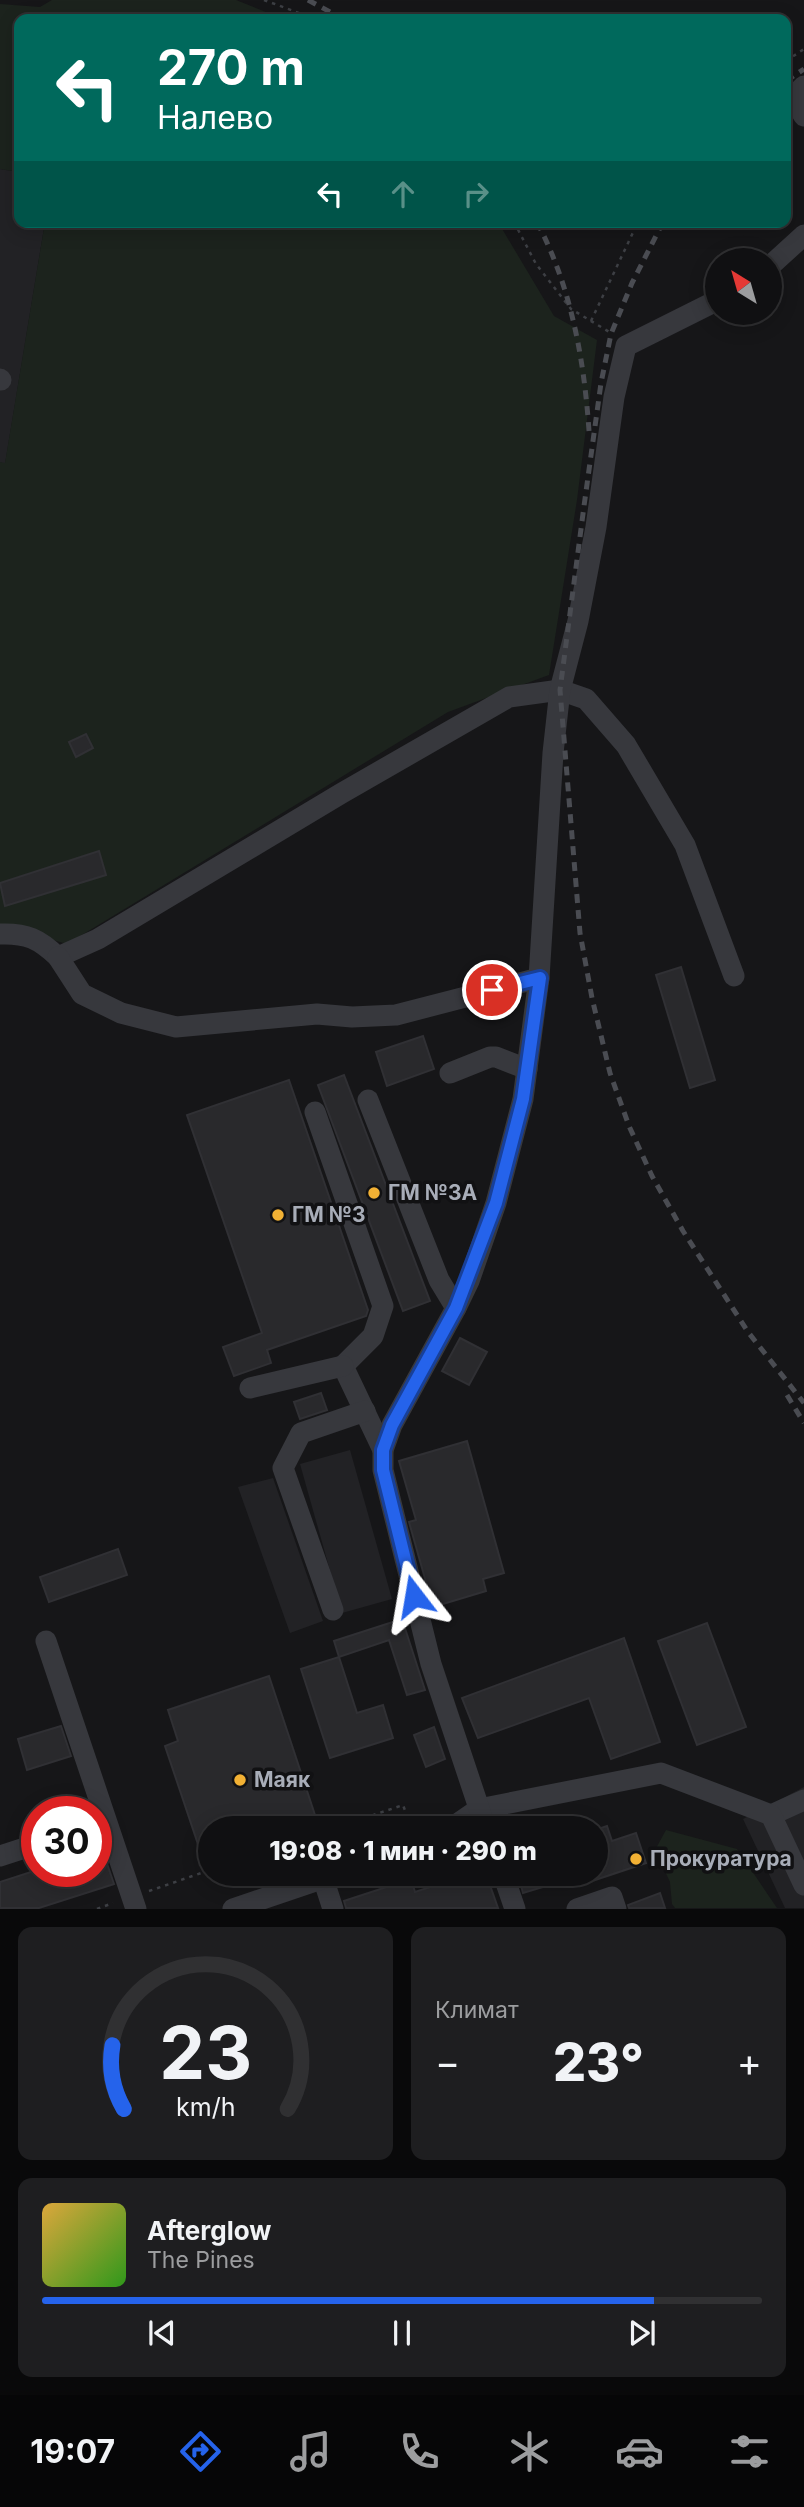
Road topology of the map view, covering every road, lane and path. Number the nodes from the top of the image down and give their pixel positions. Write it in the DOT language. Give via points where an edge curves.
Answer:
graph roads {
  1 [pos="264,0"];
  2 [pos="302,14"];
  3 [pos="804,86"];
  4 [pos="804,116"];
  5 [pos="517,228"];
  6 [pos="635,228"];
  7 [pos="804,234"];
  8 [pos="782,255"];
  9 [pos="705,306"];
  10 [pos="591,321"];
  11 [pos="626,346"];
  12 [pos="561,690"];
  13 [pos="0,934"];
  14 [pos="58,957"];
  15 [pos="734,976"];
  16 [pos="540,978"];
  17 [pos="527,1069"];
  18 [pos="450,1073"];
  19 [pos="368,1100"];
  20 [pos="315,1112"];
  21 [pos="456,1308"];
  22 [pos="343,1366"];
  23 [pos="250,1388"];
  24 [pos="365,1411"];
  25 [pos="383,1450"];
  26 [pos="333,1610"];
  27 [pos="46,1641"];
  28 [pos="93,1796"];
  29 [pos="804,1800"];
  30 [pos="771,1815"];
  31 [pos="370,1816"];
  32 [pos="407,1816"];
  33 [pos="482,1816"];
  34 [pos="495,1816"];
  35 [pos="21,1849"];
  36 [pos="112,1849"];
  37 [pos="0,1856"];
  38 [pos="198,1875"];
  39 [pos="804,1885"];
  40 [pos="301,1886"];
  41 [pos="331,1886"];
  42 [pos="507,1886"];
  43 [pos="134,1903"];
  44 [pos="97,1909"];
  45 [pos="233,1909"];
  46 [pos="333,1909"];
  47 [pos="515,1909"];
  48 [pos="577,1909"];
  49 [pos="616,1909"];
  1 -- 2 [label="path"];
  3 -- 4 [label="street" via="797,105"];
  5 -- 10 [label="path" via="555,289 571,309"];
  6 -- 10 [label="path"];
  7 -- 8 [label="street"];
  9 -- 11 [label="street"];
  10 -- 11 [label="path"];
  11 -- 12 [label="street" via="596,527"];
  12 -- 14 [label="street" via="509,697 98,939"];
  12 -- 15 [label="street" via="586,699 626,745 685,845"];
  12 -- 16 [label="street"];
  13 -- 14 [label="street" via="39,939"];
  14 -- 16 [label="street" via="82,994 121,1013 176,1027 317,1014 396,1015"];
  16 -- 17 [label="street"];
  17 -- 18 [label="street" via="496,1057"];
  17 -- 21 [label="street" via="496,1203"];
  19 -- 21 [label="street" via="439,1280"];
  20 -- 22 [label="street" via="383,1306 373,1336"];
  21 -- 25 [label="street"];
  22 -- 23 [label="street"];
  22 -- 24 [label="street"];
  24 -- 25 [label="street"];
  24 -- 26 [label="street" via="301,1433 283,1468"];
  25 -- 33 [label="street" via="383,1470 431,1664"];
  27 -- 28 [label="street"];
  29 -- 30 [label="street"];
  30 -- 34 [label="street" via="661,1773"];
  30 -- 39 [label="street"];
  31 -- 32 [label="path" via="403,1805"];
  35 -- 37 [label="street"];
  36 -- 43 [label="street"];
  38 -- 43 [label="path"];
  40 -- 45 [label="street"];
  41 -- 46 [label="street"];
  42 -- 47 [label="street"];
  43 -- 44 [label="path"];
  48 -- 49 [label="street" via="612,1897"];
}
